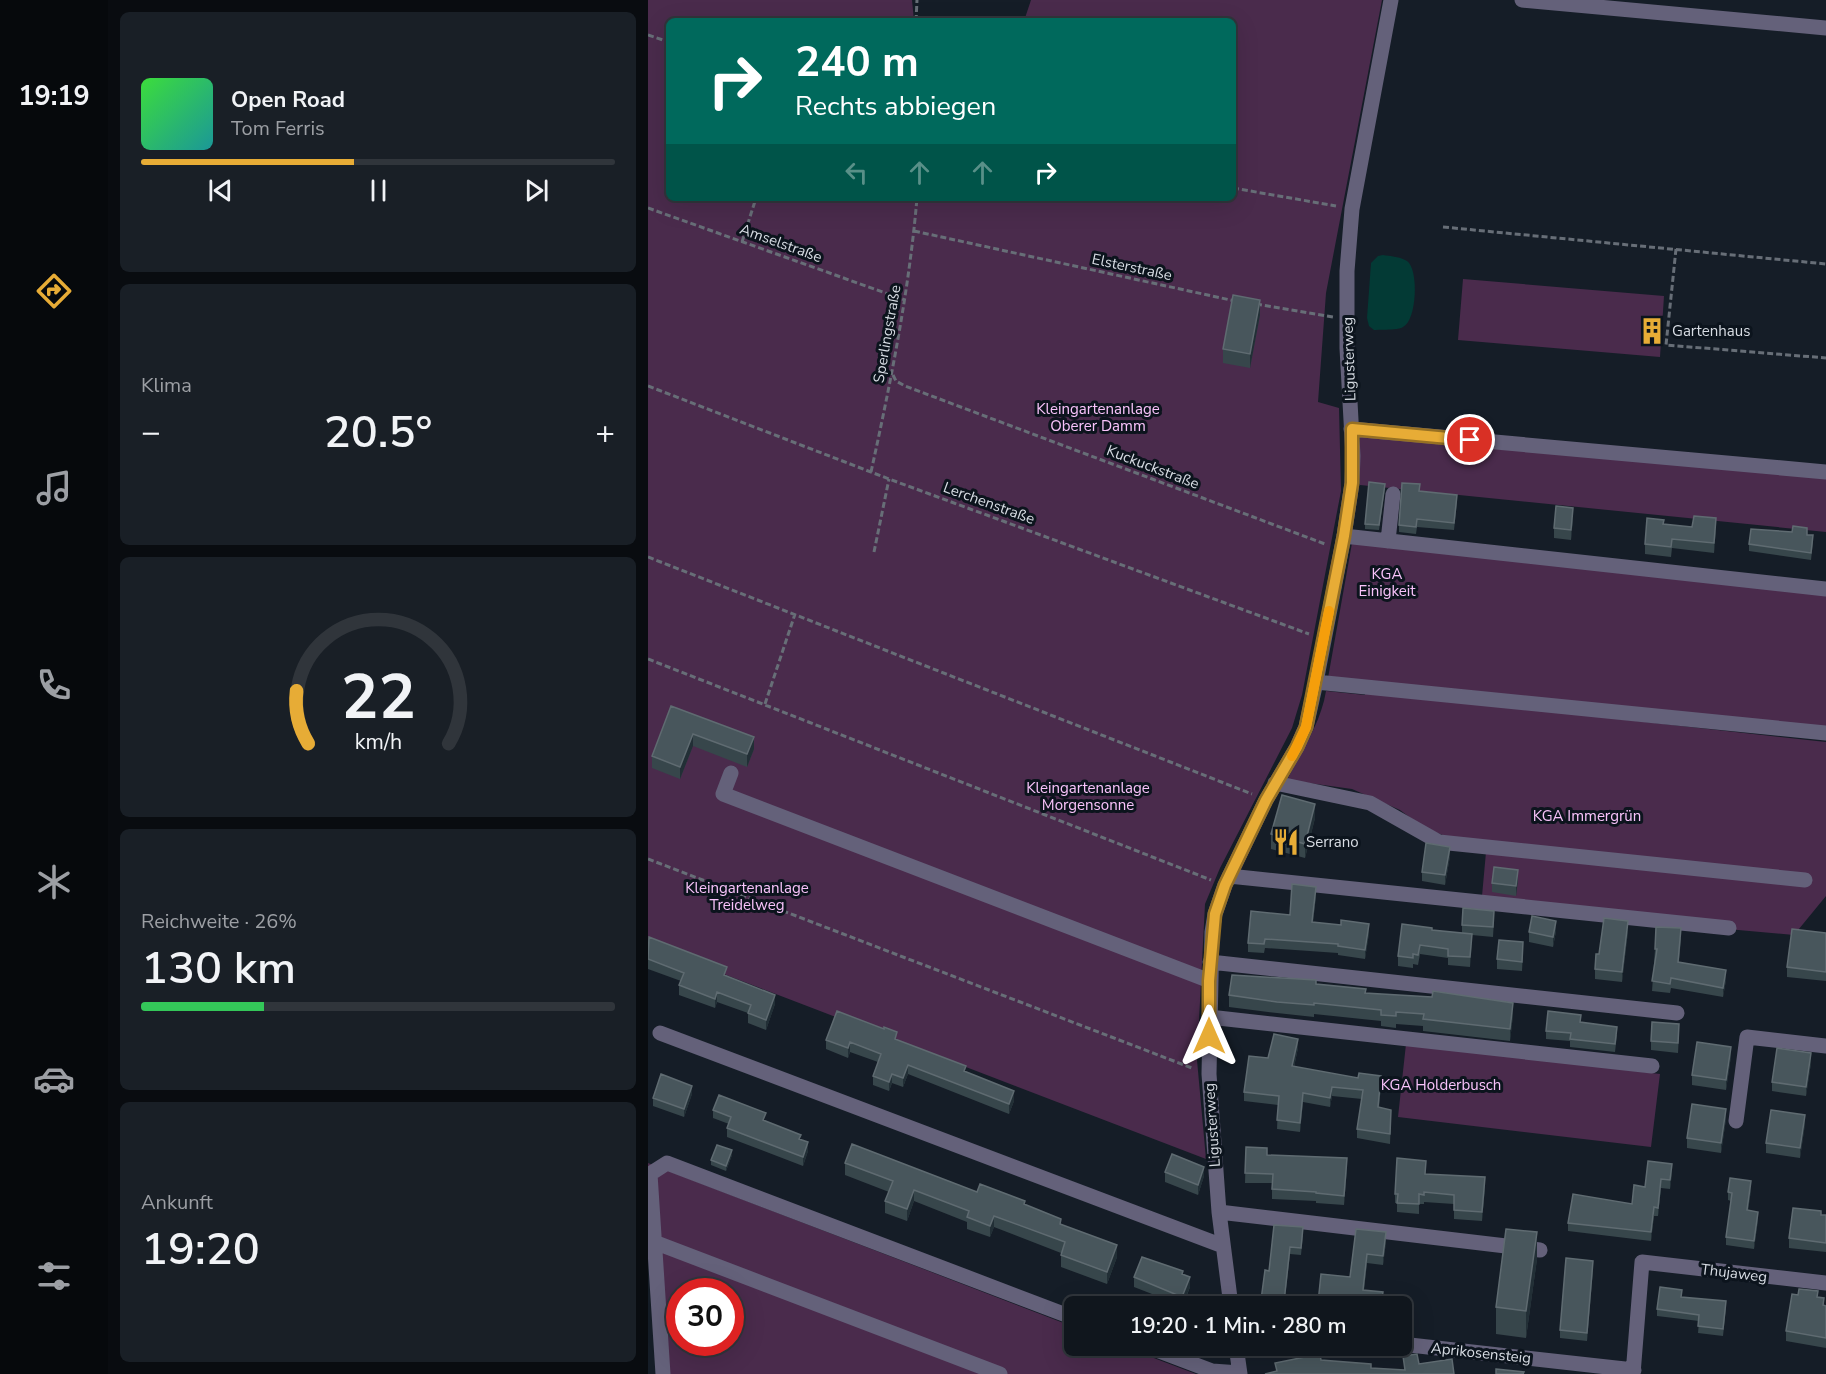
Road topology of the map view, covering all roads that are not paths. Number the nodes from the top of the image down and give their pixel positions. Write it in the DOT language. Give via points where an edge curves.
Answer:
graph roads {
  1 [pos="1390,0"];
  2 [pos="1522,0"];
  3 [pos="1826,28"];
  4 [pos="1352,429"];
  5 [pos="1826,472"];
  6 [pos="1394,494"];
  7 [pos="1388,541"];
  8 [pos="1343,543"];
  9 [pos="1826,589"];
  10 [pos="1316,682"];
  11 [pos="1826,733"];
  12 [pos="731,773"];
  13 [pos="1275,783"];
  14 [pos="1227,880"];
  15 [pos="1805,880"];
  16 [pos="1729,928"];
  17 [pos="1210,962"];
  18 [pos="1209,981"];
  19 [pos="1677,1013"];
  20 [pos="1209,1017"];
  21 [pos="660,1033"];
  22 [pos="1826,1046"];
  23 [pos="1652,1066"];
  24 [pos="1736,1121"];
  25 [pos="1219,1212"];
  26 [pos="654,1242"];
  27 [pos="1223,1246"];
  28 [pos="1540,1250"];
  29 [pos="1642,1262"];
  30 [pos="1826,1283"];
  31 [pos="1230,1296"];
  32 [pos="1064,1314"];
  33 [pos="1412,1345"];
  34 [pos="1172,1356"];
  35 [pos="1237,1356"];
  36 [pos="1633,1372"];
  37 [pos="1240,1373"];
  38 [pos="663,1374"];
  39 [pos="1000,1374"];
  1 -- 4 [label="street, Ligusterweg" via="1352,209 1347,271"];
  2 -- 3 [label="street"];
  4 -- 5 [label="street"];
  4 -- 8 [label="street, Ligusterweg" via="1352,483"];
  6 -- 7 [label="street"];
  7 -- 8 [label="street"];
  7 -- 9 [label="street"];
  8 -- 10 [label="street, Ligusterweg"];
  10 -- 11 [label="street"];
  10 -- 13 [label="street, Ligusterweg" via="1306,727"];
  12 -- 18 [label="street" via="723,794"];
  13 -- 14 [label="street, Ligusterweg"];
  13 -- 15 [label="street" via="1370,802 1439,842"];
  14 -- 16 [label="street"];
  14 -- 17 [label="street, Ligusterweg" via="1215,914"];
  17 -- 18 [label="street, Ligusterweg"];
  17 -- 19 [label="street"];
  18 -- 20 [label="street, Ligusterweg"];
  20 -- 23 [label="street"];
  20 -- 25 [label="street, Ligusterweg"];
  21 -- 27 [label="street"];
  22 -- 24 [label="street" via="1747,1037"];
  25 -- 27 [label="street, Ligusterweg"];
  25 -- 28 [label="street"];
  26 -- 32 [label="street" via="650,1174 667,1163"];
  26 -- 38 [label="street"];
  26 -- 39 [label="street"];
  27 -- 31 [label="street, Ligusterweg"];
  29 -- 30 [label="street, Thujaweg"];
  29 -- 36 [label="street, Aprikosensteig"];
  33 -- 36 [label="street, Aprikosensteig"];
  34 -- 37 [label="street" via="1212,1371"];
  35 -- 37 [label="street"];
}
